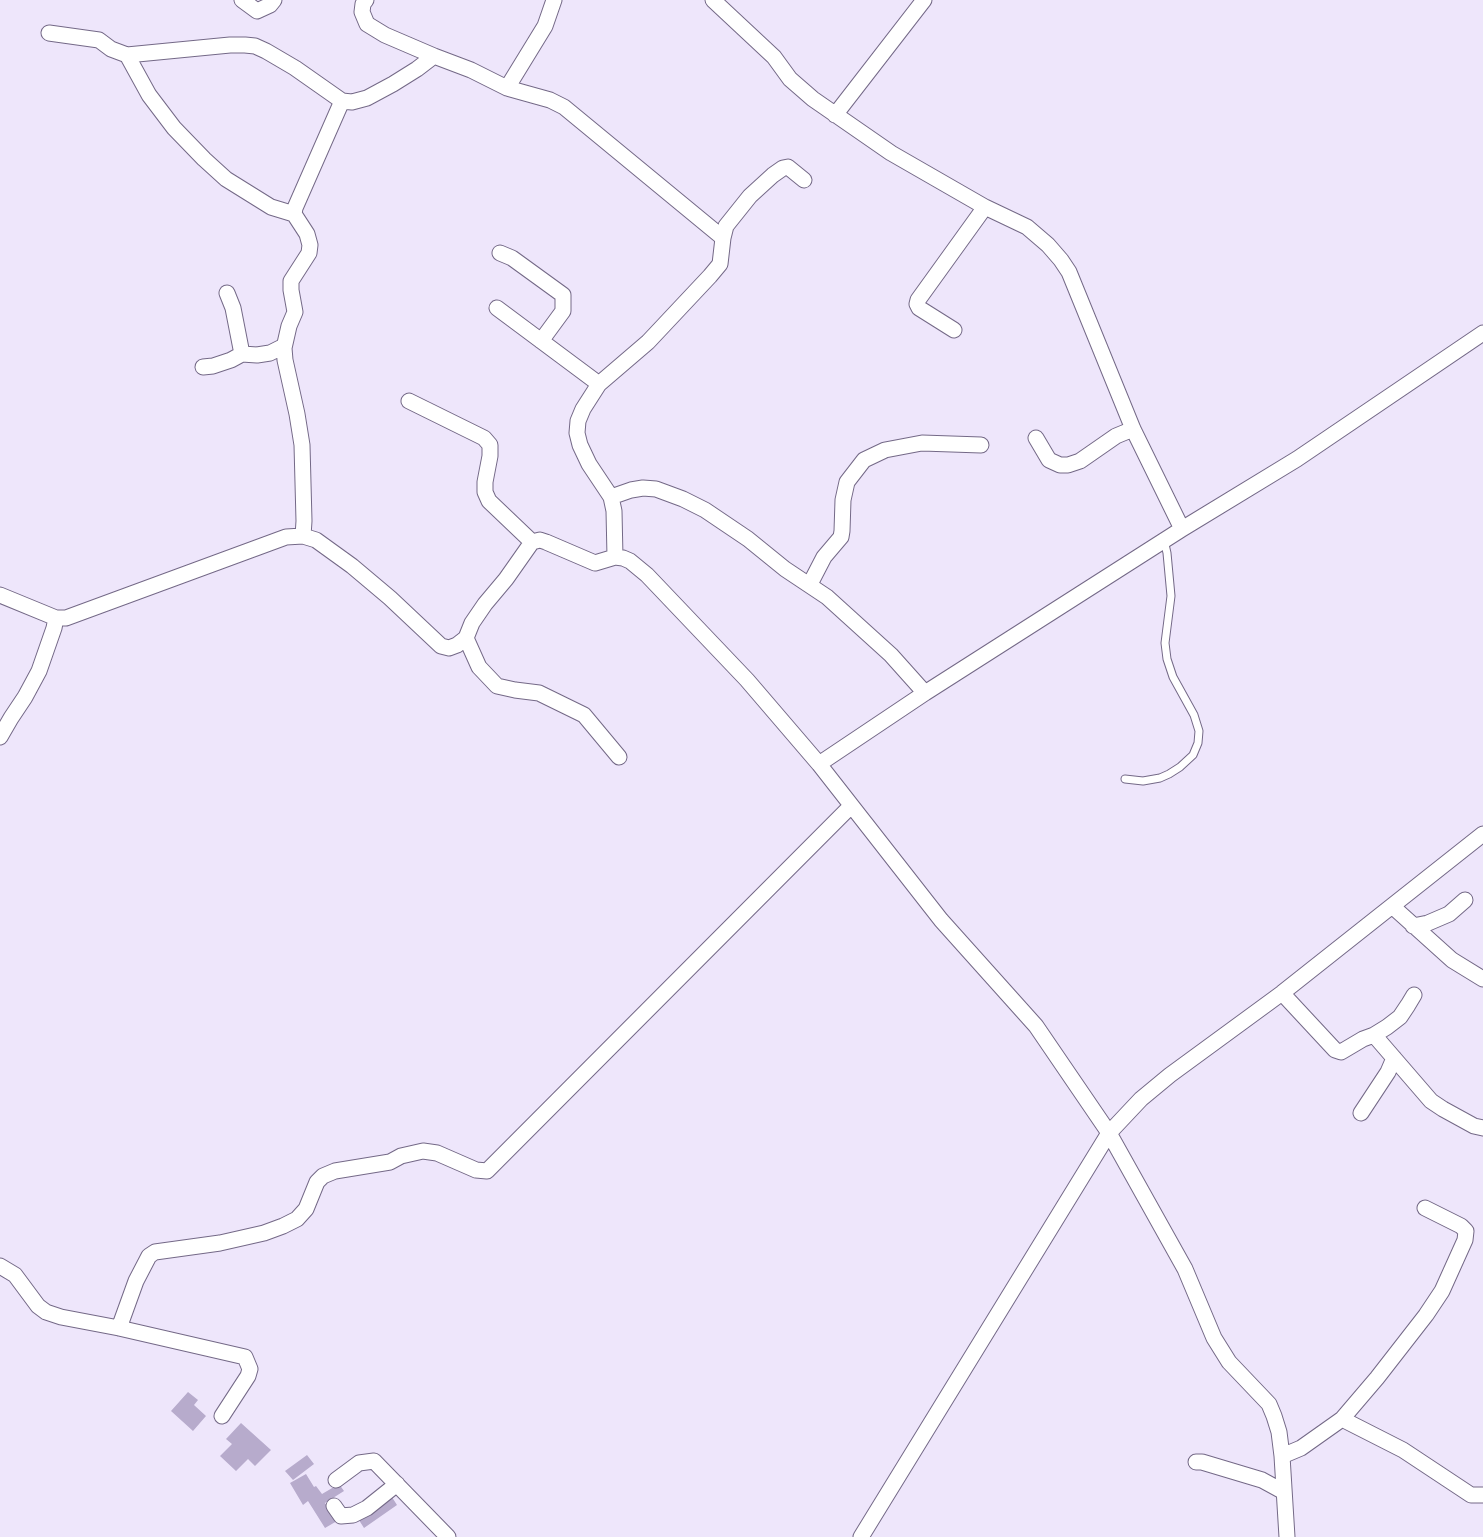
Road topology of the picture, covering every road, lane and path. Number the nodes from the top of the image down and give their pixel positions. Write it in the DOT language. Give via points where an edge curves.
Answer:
graph roads {
  1 [pos="242,0"];
  2 [pos="274,0"];
  3 [pos="366,0"];
  4 [pos="554,0"];
  5 [pos="713,0"];
  6 [pos="924,0"];
  7 [pos="49,33"];
  8 [pos="127,55"];
  9 [pos="434,56"];
  10 [pos="507,88"];
  11 [pos="342,101"];
  12 [pos="835,115"];
  13 [pos="804,180"];
  14 [pos="985,207"];
  15 [pos="294,214"];
  16 [pos="723,238"];
  17 [pos="500,253"];
  18 [pos="227,293"];
  19 [pos="497,308"];
  20 [pos="954,330"];
  21 [pos="1483,333"];
  22 [pos="541,340"];
  23 [pos="284,346"];
  24 [pos="242,354"];
  25 [pos="203,367"];
  26 [pos="599,384"];
  27 [pos="409,401"];
  28 [pos="1133,429"];
  29 [pos="1036,438"];
  30 [pos="981,445"];
  31 [pos="611,497"];
  32 [pos="1182,529"];
  33 [pos="303,536"];
  34 [pos="1164,540"];
  35 [pos="532,542"];
  36 [pos="615,557"];
  37 [pos="810,584"];
  38 [pos="0,595"];
  39 [pos="56,618"];
  40 [pos="466,638"];
  41 [pos="925,693"];
  42 [pos="5,717"];
  43 [pos="0,736"];
  44 [pos="619,757"];
  45 [pos="819,764"];
  46 [pos="1125,779"];
  47 [pos="851,806"];
  48 [pos="1483,834"];
  49 [pos="1465,900"];
  50 [pos="1392,906"];
  51 [pos="1413,926"];
  52 [pos="1483,979"];
  53 [pos="1282,993"];
  54 [pos="1414,995"];
  55 [pos="1374,1035"];
  56 [pos="1394,1058"];
  57 [pos="1361,1113"];
  58 [pos="1483,1128"];
  59 [pos="1109,1133"];
  60 [pos="1425,1208"];
  61 [pos="0,1266"];
  62 [pos="119,1328"];
  63 [pos="222,1416"];
  64 [pos="1342,1419"];
  65 [pos="1282,1456"];
  66 [pos="1196,1462"];
  67 [pos="336,1480"];
  68 [pos="397,1484"];
  69 [pos="1284,1492"];
  70 [pos="1483,1495"];
  71 [pos="334,1506"];
  72 [pos="448,1537"];
  73 [pos="861,1537"];
  74 [pos="1287,1537"];
  1 -- 2 [label="street" via="257,11 270,5"];
  3 -- 9 [label="street" via="362,12 367,24 385,35"];
  4 -- 10 [label="street" via="545,26"];
  5 -- 12 [label="street" via="774,57 790,79"];
  6 -- 12 [label="street"];
  7 -- 8 [label="street" via="99,40 111,49"];
  8 -- 11 [label="street" via="230,45 255,46 295,68"];
  8 -- 15 [label="street" via="149,95 174,128 204,159 226,179 271,207"];
  9 -- 10 [label="street" via="471,70"];
  9 -- 11 [label="street" via="367,98 352,102"];
  10 -- 16 [label="street" via="550,100 564,107"];
  11 -- 15 [label="street"];
  12 -- 14 [label="street" via="890,153"];
  13 -- 16 [label="street" via="788,167 779,170 750,196 734,215 726,226"];
  14 -- 20 [label="street" via="918,300 919,308"];
  14 -- 28 [label="street" via="1028,227 1061,260 1069,272"];
  15 -- 23 [label="street" via="307,234 310,245 309,253 291,281 295,312 288,326"];
  16 -- 26 [label="street" via="720,264 710,276 648,342"];
  17 -- 22 [label="street" via="512,258 563,296 563,311"];
  18 -- 24 [label="street" via="233,308"];
  19 -- 22 [label="street"];
  21 -- 32 [label="street" via="1297,459"];
  22 -- 26 [label="street"];
  23 -- 24 [label="street" via="257,355"];
  23 -- 33 [label="street" via="284,360 302,445"];
  24 -- 25 [label="street" via="225,362"];
  26 -- 31 [label="street" via="578,420 577,433 584,454"];
  27 -- 35 [label="street" via="484,438 490,445 485,482 488,501"];
  28 -- 29 [label="street" via="1116,436 1080,461 1068,465 1060,465 1049,460"];
  28 -- 32 [label="street"];
  30 -- 37 [label="street" via="922,443 885,450 864,460 847,482 843,500 841,537 824,557"];
  31 -- 36 [label="street" via="614,511"];
  31 -- 37 [label="street" via="643,488 656,489 683,499 722,521 785,569"];
  32 -- 34 [label="street"];
  33 -- 39 [label="street" via="286,537 66,618"];
  33 -- 40 [label="street" via="316,540 352,566 441,646 449,648"];
  34 -- 41 [label="street"];
  34 -- 46 [label="lane" via="1171,596 1165,643 1167,659 1173,677 1194,716 1199,731 1198,744 1192,755 1169,774 1143,781"];
  35 -- 36 [label="street" via="540,540 595,563"];
  35 -- 40 [label="street" via="485,604 472,623"];
  36 -- 45 [label="street" via="630,561 647,575 747,680"];
  37 -- 41 [label="street" via="828,597 891,655"];
  38 -- 39 [label="street"];
  39 -- 42 [label="street" via="39,670 25,698"];
  40 -- 44 [label="street" via="479,667 497,686 539,693 584,715"];
  41 -- 45 [label="street"];
  42 -- 43 [label="street"];
  45 -- 47 [label="street"];
  47 -- 59 [label="street" via="941,920 1036,1026"];
  47 -- 62 [label="street" via="487,1171 476,1170 437,1153 423,1151 401,1156 390,1162 335,1171 323,1176 317,1182 306,1209 297,1219 283,1226 220,1243 155,1252 149,1256 136,1281"];
  48 -- 50 [label="street"];
  49 -- 51 [label="street" via="1448,914 1428,923"];
  50 -- 51 [label="street"];
  50 -- 53 [label="street"];
  51 -- 52 [label="street" via="1452,960"];
  53 -- 55 [label="street" via="1335,1050 1341,1052"];
  53 -- 59 [label="street" via="1170,1075 1141,1099"];
  54 -- 55 [label="street" via="1400,1017"];
  55 -- 56 [label="street"];
  56 -- 57 [label="street" via="1388,1072"];
  56 -- 58 [label="street" via="1431,1101 1474,1126"];
  59 -- 65 [label="street" via="1185,1269 1214,1338 1229,1362 1269,1404 1279,1432"];
  59 -- 73 [label="street"];
  60 -- 64 [label="street" via="1462,1226 1466,1231 1465,1240 1442,1292 1377,1378"];
  61 -- 62 [label="street" via="15,1276 38,1306 46,1312"];
  62 -- 63 [label="street" via="245,1357 250,1369 248,1376"];
  64 -- 65 [label="street" via="1301,1448"];
  64 -- 70 [label="street" via="1402,1450 1471,1495"];
  65 -- 69 [label="street"];
  66 -- 69 [label="street" via="1262,1480"];
  67 -- 68 [label="street" via="359,1463 374,1460"];
  68 -- 71 [label="street" via="367,1508 353,1515 341,1516"];
  68 -- 72 [label="street"];
  69 -- 74 [label="street"];
}
